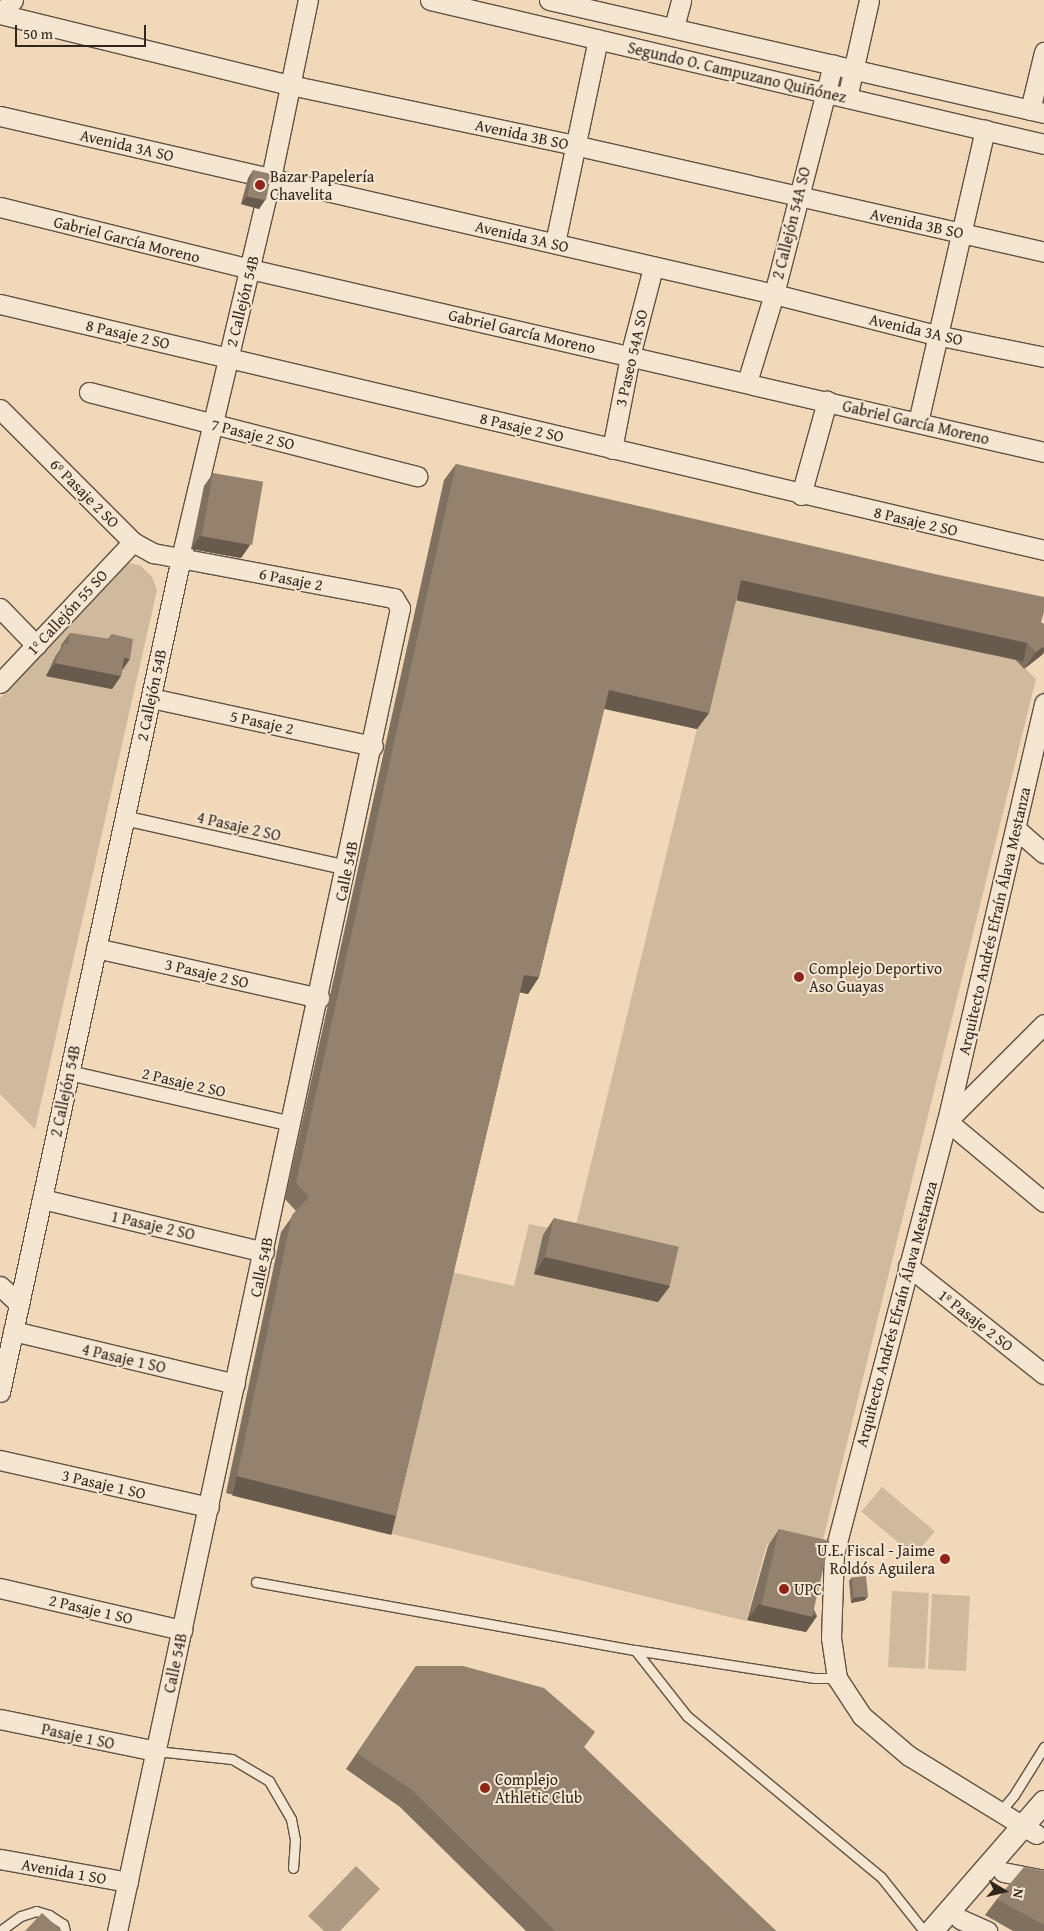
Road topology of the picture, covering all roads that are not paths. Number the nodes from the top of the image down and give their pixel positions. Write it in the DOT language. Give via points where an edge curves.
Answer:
graph roads {
  1 [pos="13,0"];
  2 [pos="308,0"];
  3 [pos="430,0"];
  4 [pos="551,0"];
  5 [pos="681,0"];
  6 [pos="869,0"];
  7 [pos="0,14"];
  8 [pos="546,27"];
  9 [pos="674,27"];
  10 [pos="598,39"];
  11 [pos="1044,52"];
  12 [pos="833,64"];
  13 [pos="853,68"];
  14 [pos="290,85"];
  15 [pos="825,92"];
  16 [pos="847,98"];
  17 [pos="1037,111"];
  18 [pos="0,116"];
  19 [pos="985,130"];
  20 [pos="1044,144"];
  21 [pos="574,145"];
  22 [pos="271,178"];
  23 [pos="797,196"];
  24 [pos="0,207"];
  25 [pos="961,232"];
  26 [pos="555,243"];
  27 [pos="1044,252"];
  28 [pos="653,268"];
  29 [pos="250,269"];
  30 [pos="774,294"];
  31 [pos="0,304"];
  32 [pos="936,335"];
  33 [pos="630,356"];
  34 [pos="1044,356"];
  35 [pos="227,358"];
  36 [pos="747,382"];
  37 [pos="89,392"];
  38 [pos="827,401"];
  39 [pos="0,409"];
  40 [pos="918,422"];
  41 [pos="212,424"];
  42 [pos="612,449"];
  43 [pos="1044,452"];
  44 [pos="417,476"];
  45 [pos="801,495"];
  46 [pos="134,542"];
  47 [pos="1044,550"];
  48 [pos="181,558"];
  49 [pos="398,603"];
  50 [pos="0,608"];
  51 [pos="36,645"];
  52 [pos="0,683"];
  53 [pos="150,698"];
  54 [pos="1044,702"];
  55 [pos="373,746"];
  56 [pos="124,818"];
  57 [pos="1016,829"];
  58 [pos="1044,852"];
  59 [pos="347,868"];
  60 [pos="96,948"];
  61 [pos="318,998"];
  62 [pos="1044,1024"];
  63 [pos="69,1073"];
  64 [pos="947,1121"];
  65 [pos="292,1124"];
  66 [pos="42,1199"];
  67 [pos="1044,1202"];
  68 [pos="264,1252"];
  69 [pos="908,1266"];
  70 [pos="0,1286"];
  71 [pos="19,1304"];
  72 [pos="13,1331"];
  73 [pos="1044,1374"];
  74 [pos="235,1384"];
  75 [pos="0,1392"];
  76 [pos="0,1460"];
  77 [pos="209,1507"];
  78 [pos="256,1582"];
  79 [pos="0,1588"];
  80 [pos="182,1630"];
  81 [pos="635,1650"];
  82 [pos="837,1678"];
  83 [pos="0,1719"];
  84 [pos="1044,1746"];
  85 [pos="156,1751"];
  86 [pos="1044,1802"];
  87 [pos="999,1813"];
  88 [pos="1034,1829"];
  89 [pos="0,1859"];
  90 [pos="293,1868"];
  91 [pos="1003,1872"];
  92 [pos="1044,1880"];
  93 [pos="128,1882"];
  94 [pos="955,1925"];
  95 [pos="0,1931"];
  96 [pos="65,1931"];
  97 [pos="117,1931"];
  98 [pos="924,1931"];
  99 [pos="932,1931"];
  100 [pos="987,1931"];
  1 -- 7 [label="street"];
  2 -- 14 [label="street, 2 Callejón 54B"];
  3 -- 8 [label="street, Segundo O. Campuzano Quiñónez"];
  4 -- 8 [label="street"];
  4 -- 9 [label="street, Segundo O. Campuzano Quiñónez"];
  5 -- 9 [label="street"];
  6 -- 13 [label="street"];
  7 -- 14 [label="street, Avenida 3B SO"];
  8 -- 10 [label="street, Segundo O. Campuzano Quiñónez"];
  9 -- 12 [label="street, Segundo O. Campuzano Quiñónez"];
  10 -- 15 [label="street, Segundo O. Campuzano Quiñónez"];
  10 -- 21 [label="street"];
  11 -- 17 [label="street"];
  12 -- 13 [label="street, Segundo O. Campuzano Quiñónez"];
  12 -- 15 [label="street, 2 Callejón 54A SO"];
  13 -- 16 [label="street"];
  13 -- 17 [label="street, Segundo O. Campuzano Quiñónez"];
  14 -- 21 [label="street, Avenida 3B SO"];
  14 -- 22 [label="street, 2 Callejón 54B"];
  15 -- 16 [label="street, Segundo O. Campuzano Quiñónez"];
  15 -- 23 [label="street, 2 Callejón 54A SO"];
  16 -- 19 [label="street, Segundo O. Campuzano Quiñónez"];
  18 -- 22 [label="street, Avenida 3A SO"];
  19 -- 20 [label="street, Segundo O. Campuzano Quiñónez"];
  19 -- 25 [label="street"];
  21 -- 23 [label="street, Avenida 3B SO"];
  21 -- 26 [label="street"];
  22 -- 26 [label="street, Avenida 3A SO"];
  22 -- 29 [label="street, 2 Callejón 54B"];
  23 -- 25 [label="street, Avenida 3B SO"];
  23 -- 30 [label="street, 2 Callejón 54A SO"];
  24 -- 29 [label="street, Gabriel García Moreno"];
  25 -- 27 [label="street, Avenida 3B SO"];
  25 -- 32 [label="street"];
  26 -- 28 [label="street, Avenida 3A SO"];
  28 -- 30 [label="street, Avenida 3A SO"];
  28 -- 33 [label="street, 3 Paseo 54A SO"];
  29 -- 33 [label="street, Gabriel García Moreno"];
  29 -- 35 [label="street, 2 Callejón 54B"];
  30 -- 32 [label="street, Avenida 3A SO"];
  30 -- 36 [label="street, 2 Callejón 54A SO"];
  31 -- 35 [label="street, 8 Pasaje 2 SO"];
  32 -- 34 [label="street, Avenida 3A SO"];
  32 -- 40 [label="street"];
  33 -- 36 [label="street, Gabriel García Moreno"];
  33 -- 42 [label="street, 3 Paseo 54A SO"];
  35 -- 41 [label="street, 2 Callejón 54B"];
  35 -- 42 [label="street, 8 Pasaje 2 SO"];
  36 -- 38 [label="street, Gabriel García Moreno"];
  37 -- 41 [label="street, 7 Pasaje 2 SO"];
  38 -- 40 [label="street, Gabriel García Moreno"];
  38 -- 45 [label="street"];
  39 -- 46 [label="street, 6º Pasaje 2 SO"];
  40 -- 43 [label="street, Gabriel García Moreno"];
  41 -- 44 [label="street, 7 Pasaje 2 SO"];
  41 -- 48 [label="street, 2 Callejón 54B"];
  42 -- 45 [label="street, 8 Pasaje 2 SO"];
  45 -- 47 [label="street, 8 Pasaje 2 SO"];
  46 -- 48 [label="street, 6º Pasaje 2 SO" via="153,553"];
  46 -- 51 [label="street, 1º Callejón 55 SO"];
  48 -- 49 [label="street, 6 Pasaje 2" via="394,598"];
  48 -- 53 [label="street, 2 Callejón 54B"];
  49 -- 55 [label="street, Calle 54B" via="400,608"];
  50 -- 51 [label="street"];
  51 -- 52 [label="street, 1º Callejón 55 SO"];
  53 -- 55 [label="street, 5 Pasaje 2"];
  53 -- 56 [label="street, 2 Callejón 54B"];
  54 -- 57 [label="street, Arquitecto Andrés Efraín Álava Mestanza"];
  55 -- 59 [label="street, Calle 54B"];
  56 -- 59 [label="street, 4 Pasaje 2 SO"];
  56 -- 60 [label="street, 2 Callejón 54B"];
  57 -- 58 [label="street"];
  57 -- 64 [label="street, Arquitecto Andrés Efraín Álava Mestanza"];
  59 -- 61 [label="street, Calle 54B"];
  60 -- 61 [label="street, 3 Pasaje 2 SO"];
  60 -- 63 [label="street, 2 Callejón 54B"];
  61 -- 65 [label="street, Calle 54B"];
  62 -- 64 [label="street"];
  63 -- 65 [label="street, 2 Pasaje 2 SO"];
  63 -- 66 [label="street, 2 Callejón 54B"];
  64 -- 67 [label="street"];
  64 -- 69 [label="street, Arquitecto Andrés Efraín Álava Mestanza"];
  65 -- 68 [label="street, Calle 54B"];
  66 -- 68 [label="street, 1 Pasaje 2 SO"];
  66 -- 71 [label="street, 2 Callejón 54B"];
  68 -- 74 [label="street, Calle 54B"];
  69 -- 73 [label="street, 1º Pasaje 2 SO"];
  69 -- 82 [label="street, Arquitecto Andrés Efraín Álava Mestanza" via="834,1554 831,1638"];
  70 -- 71 [label="street"];
  71 -- 72 [label="street, 2 Callejón 54B"];
  72 -- 74 [label="street, 4 Pasaje 1 SO"];
  72 -- 75 [label="street, 2 Callejón 54B"];
  74 -- 77 [label="street, Calle 54B"];
  76 -- 77 [label="street, 3 Pasaje 1 SO"];
  77 -- 80 [label="street, Calle 54B"];
  78 -- 81 [label="lane"];
  79 -- 80 [label="street, 2 Pasaje 1 SO"];
  80 -- 85 [label="street, Calle 54B"];
  81 -- 82 [label="lane" via="814,1678"];
  81 -- 98 [label="lane" via="687,1716 881,1877"];
  82 -- 87 [label="street, Arquitecto Andrés Efraín Álava Mestanza" via="862,1716 909,1756"];
  83 -- 85 [label="street, Pasaje 1 SO"];
  84 -- 87 [label="lane"];
  85 -- 90 [label="lane" via="232,1759 269,1782 291,1819 295,1840"];
  85 -- 93 [label="street, Calle 54B"];
  86 -- 88 [label="street"];
  87 -- 88 [label="street, Arquitecto Andrés Efraín Álava Mestanza"];
  88 -- 91 [label="street"];
  88 -- 99 [label="street"];
  89 -- 93 [label="street, Avenida 1 SO"];
  91 -- 92 [label="street"];
  91 -- 94 [label="street"];
  93 -- 97 [label="street, Calle 54B"];
  94 -- 100 [label="street"];
  95 -- 96 [label="lane" via="21,1916 36,1911 63,1924"];
}
